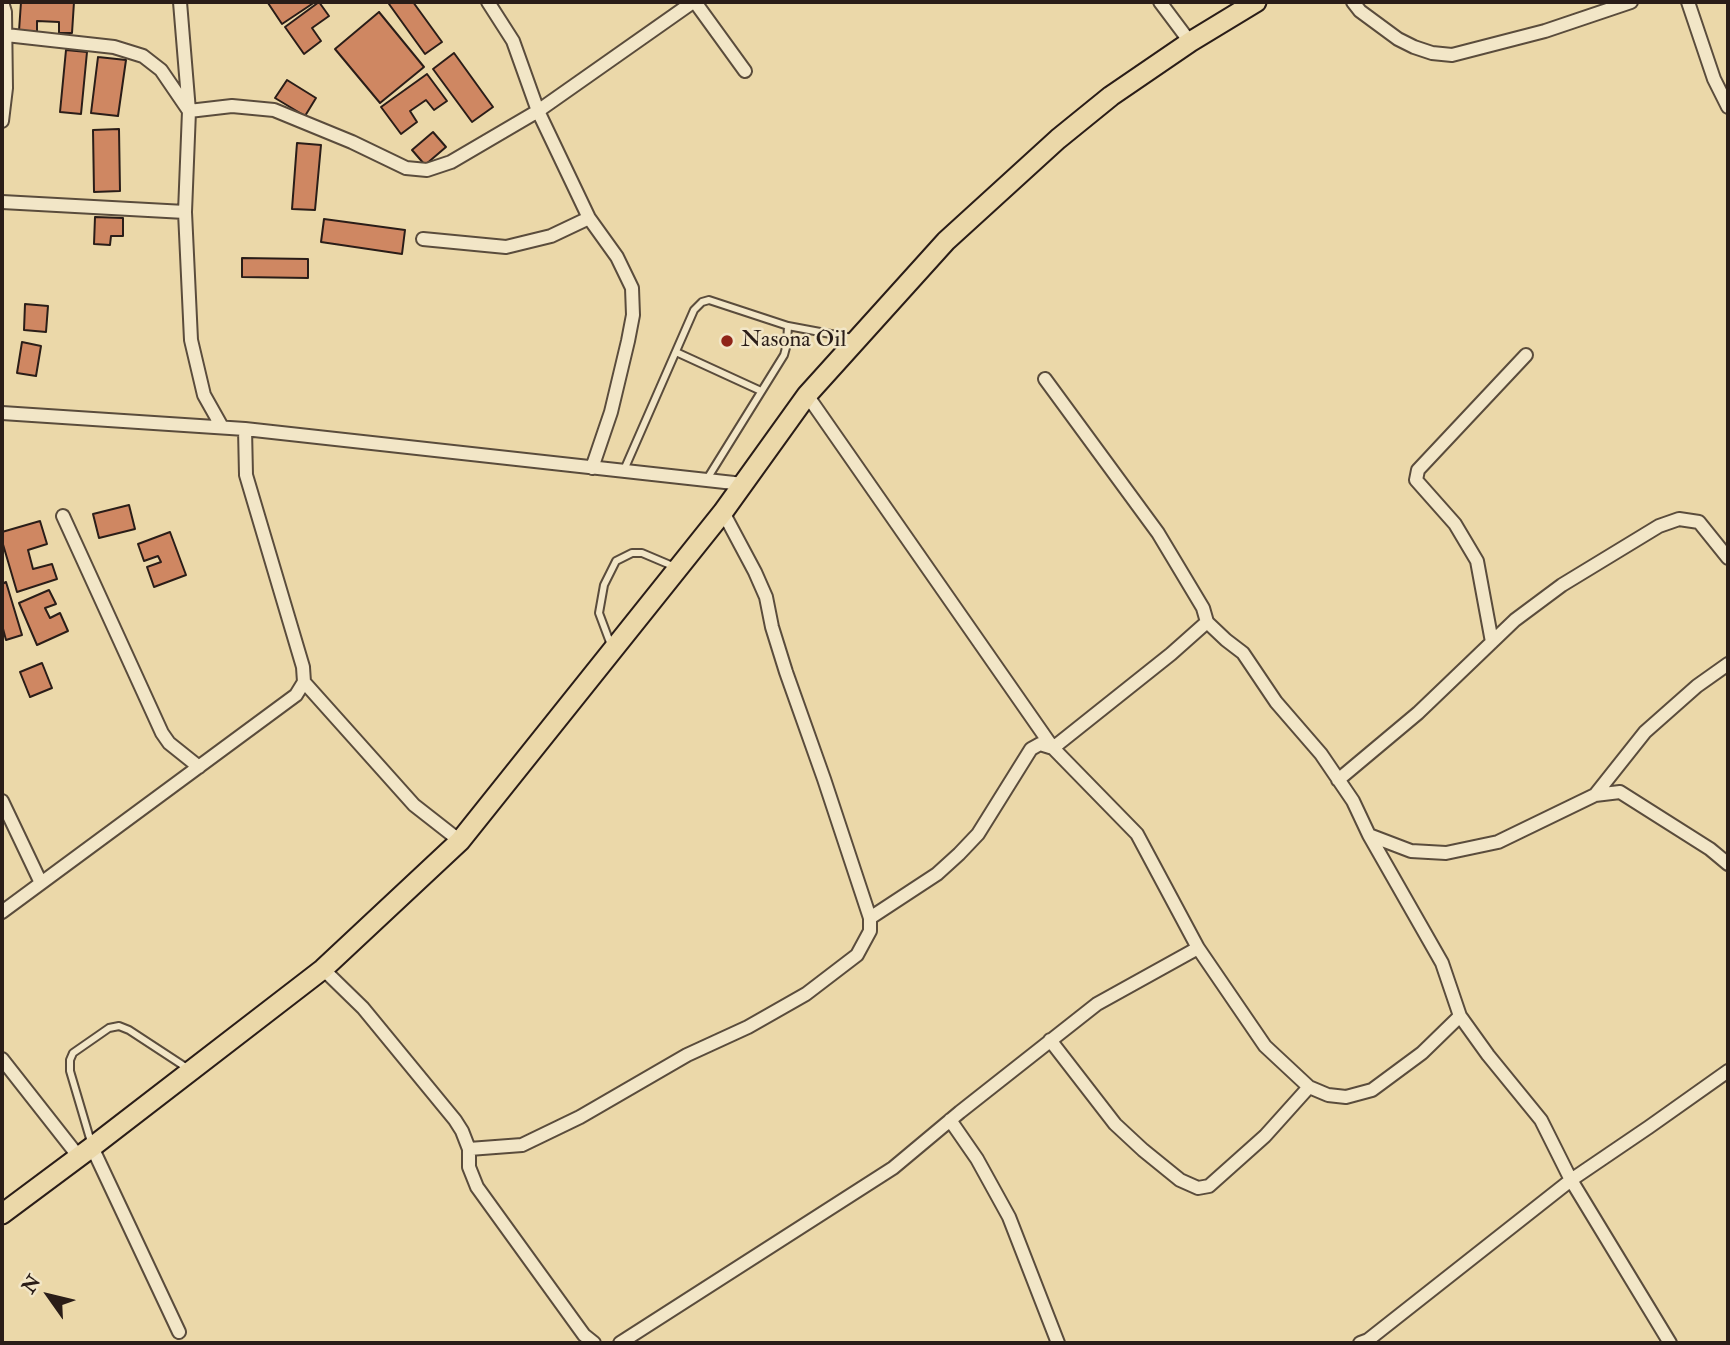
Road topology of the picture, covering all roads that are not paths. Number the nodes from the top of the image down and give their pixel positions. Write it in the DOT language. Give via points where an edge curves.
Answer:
graph roads {
  1 [pos="2,2"];
  2 [pos="180,2"];
  3 [pos="488,2"];
  4 [pos="694,2"];
  5 [pos="1160,2"];
  6 [pos="1256,2"];
  7 [pos="1353,2"];
  8 [pos="1631,2"];
  9 [pos="1688,2"];
  10 [pos="6,35"];
  11 [pos="1190,43"];
  12 [pos="746,71"];
  13 [pos="1728,107"];
  14 [pos="189,111"];
  15 [pos="538,111"];
  16 [pos="2,121"];
  17 [pos="2,202"];
  18 [pos="185,212"];
  19 [pos="589,218"];
  20 [pos="423,239"];
  21 [pos="788,326"];
  22 [pos="857,339"];
  23 [pos="676,352"];
  24 [pos="1526,355"];
  25 [pos="1045,379"];
  26 [pos="761,391"];
  27 [pos="807,395"];
  28 [pos="2,412"];
  29 [pos="222,427"];
  30 [pos="245,429"];
  31 [pos="592,468"];
  32 [pos="624,472"];
  33 [pos="706,480"];
  34 [pos="743,484"];
  35 [pos="723,512"];
  36 [pos="63,516"];
  37 [pos="1728,558"];
  38 [pos="678,569"];
  39 [pos="1207,622"];
  40 [pos="1492,642"];
  41 [pos="613,650"];
  42 [pos="1728,664"];
  43 [pos="304,682"];
  44 [pos="1054,748"];
  45 [pos="199,767"];
  46 [pos="1338,780"];
  47 [pos="1595,795"];
  48 [pos="2,801"];
  49 [pos="1369,835"];
  50 [pos="460,841"];
  51 [pos="1728,864"];
  52 [pos="41,883"];
  53 [pos="2,912"];
  54 [pos="870,918"];
  55 [pos="1198,948"];
  56 [pos="323,969"];
  57 [pos="1460,1016"];
  58 [pos="1050,1040"];
  59 [pos="2,1059"];
  60 [pos="191,1071"];
  61 [pos="1728,1071"];
  62 [pos="1309,1087"];
  63 [pos="950,1120"];
  64 [pos="469,1149"];
  65 [pos="85,1152"];
  66 [pos="1571,1180"];
  67 [pos="2,1214"];
  68 [pos="179,1332"];
  69 [pos="588,1341"];
  70 [pos="620,1343"];
  71 [pos="1058,1343"];
  72 [pos="1360,1343"];
  73 [pos="1670,1343"];
  1 -- 10 [label="street"];
  2 -- 14 [label="street"];
  3 -- 15 [label="street" via="513,41"];
  4 -- 12 [label="street"];
  4 -- 15 [label="street"];
  5 -- 11 [label="street"];
  6 -- 11 [label="main road"];
  7 -- 8 [label="street" via="1398,39 1432,53 1452,55"];
  9 -- 13 [label="street"];
  10 -- 14 [label="street" via="114,47 143,56 161,70"];
  10 -- 16 [label="street"];
  11 -- 22 [label="main road" via="1111,96 1058,139 946,241"];
  14 -- 15 [label="street" via="232,106 274,110 406,168 427,170 451,162"];
  14 -- 18 [label="street"];
  15 -- 19 [label="street"];
  17 -- 18 [label="street"];
  18 -- 29 [label="street" via="191,340 204,395"];
  19 -- 20 [label="street" via="551,236 506,247"];
  19 -- 31 [label="street" via="632,288 633,314 611,412"];
  21 -- 22 [label="lane"];
  21 -- 23 [label="lane" via="709,300 694,310"];
  21 -- 26 [label="lane" via="784,355"];
  22 -- 27 [label="main road"];
  23 -- 26 [label="lane"];
  23 -- 32 [label="lane"];
  24 -- 40 [label="street" via="1418,470 1416,480 1455,524 1477,561"];
  25 -- 39 [label="street" via="1158,533"];
  26 -- 33 [label="lane"];
  27 -- 34 [label="main road"];
  27 -- 44 [label="street"];
  28 -- 29 [label="street"];
  29 -- 30 [label="street"];
  30 -- 31 [label="street"];
  30 -- 43 [label="street" via="246,475"];
  31 -- 32 [label="street"];
  32 -- 33 [label="street"];
  33 -- 34 [label="street"];
  34 -- 35 [label="main road"];
  35 -- 38 [label="main road"];
  35 -- 54 [label="street" via="766,597 786,673"];
  36 -- 45 [label="street" via="162,733"];
  37 -- 40 [label="street" via="1699,522 1679,519 1562,585"];
  38 -- 41 [label="main road"];
  38 -- 41 [label="lane" via="642,553 616,561 604,585 599,613"];
  39 -- 44 [label="street"];
  39 -- 46 [label="street" via="1243,653"];
  40 -- 46 [label="street"];
  41 -- 50 [label="main road"];
  42 -- 47 [label="street" via="1645,732"];
  43 -- 45 [label="street" via="296,695"];
  43 -- 50 [label="street" via="414,805"];
  44 -- 54 [label="street" via="1040,744 1031,749 978,834 959,854"];
  44 -- 55 [label="street" via="1137,834"];
  45 -- 52 [label="street"];
  46 -- 49 [label="street"];
  47 -- 49 [label="street" via="1498,842 1446,853 1411,851"];
  47 -- 51 [label="street" via="1620,792"];
  48 -- 52 [label="street"];
  49 -- 57 [label="street" via="1442,963"];
  50 -- 56 [label="main road"];
  52 -- 53 [label="street"];
  54 -- 64 [label="street" via="870,931 856,955 806,995 522,1145"];
  55 -- 58 [label="street" via="1097,1004"];
  55 -- 62 [label="street" via="1265,1046"];
  56 -- 60 [label="main road"];
  56 -- 64 [label="street" via="363,1008 455,1120"];
  57 -- 62 [label="street" via="1422,1054 1372,1090 1346,1097"];
  57 -- 66 [label="street" via="1541,1120"];
  58 -- 62 [label="street" via="1115,1124 1180,1180 1198,1188 1209,1186 1265,1136"];
  58 -- 63 [label="street"];
  59 -- 65 [label="street"];
  60 -- 65 [label="main road"];
  60 -- 65 [label="lane" via="120,1027 109,1028 73,1053 70,1071"];
  61 -- 66 [label="street"];
  63 -- 70 [label="street" via="894,1168"];
  63 -- 71 [label="street" via="1009,1217"];
  64 -- 69 [label="street" via="469,1167 477,1187"];
  65 -- 67 [label="main road"];
  65 -- 68 [label="street"];
  66 -- 72 [label="street"];
  66 -- 73 [label="street"];
}
